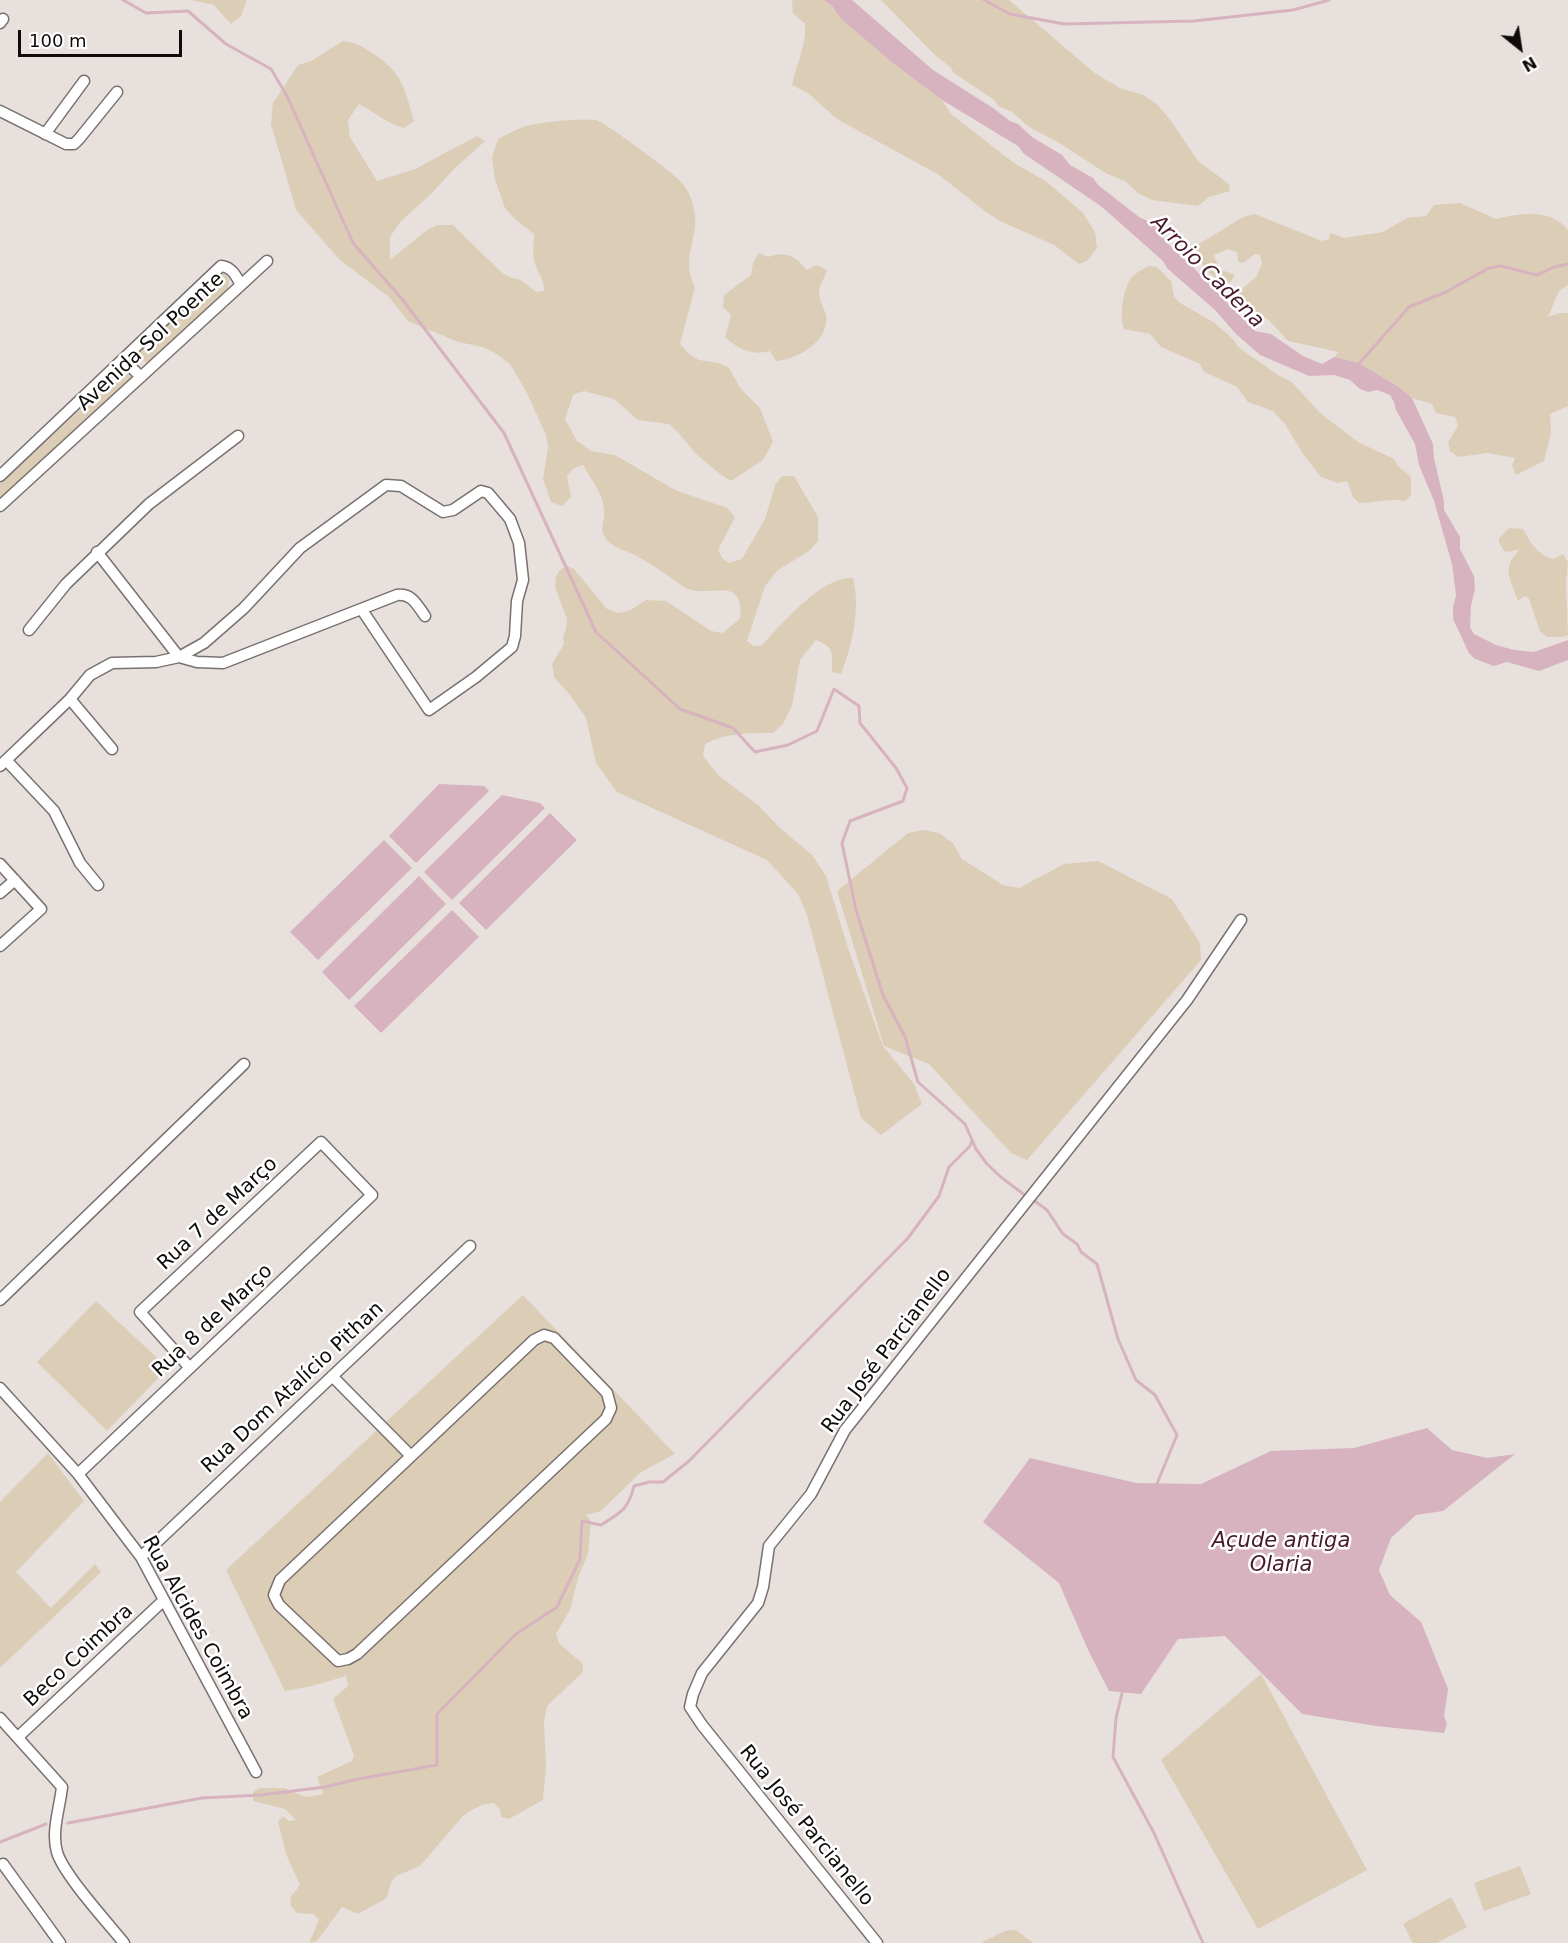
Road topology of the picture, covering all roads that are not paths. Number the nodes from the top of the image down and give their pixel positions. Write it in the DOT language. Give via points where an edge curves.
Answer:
graph roads {
  1 [pos="84,81"];
  2 [pos="117,92"];
  3 [pos="0,111"];
  4 [pos="45,134"];
  5 [pos="267,261"];
  6 [pos="241,285"];
  7 [pos="123,359"];
  8 [pos="141,376"];
  9 [pos="238,436"];
  10 [pos="0,476"];
  11 [pos="0,506"];
  12 [pos="97,552"];
  13 [pos="362,610"];
  14 [pos="425,616"];
  15 [pos="29,630"];
  16 [pos="179,657"];
  17 [pos="70,699"];
  18 [pos="112,749"];
  19 [pos="3,763"];
  20 [pos="0,864"];
  21 [pos="15,880"];
  22 [pos="99,885"];
  23 [pos="0,893"];
  24 [pos="1241,920"];
  25 [pos="0,946"];
  26 [pos="244,1064"];
  27 [pos="372,1195"];
  28 [pos="470,1246"];
  29 [pos="0,1300"];
  30 [pos="190,1368"];
  31 [pos="332,1376"];
  32 [pos="2,1395"];
  33 [pos="411,1456"];
  34 [pos="78,1474"];
  35 [pos="141,1557"];
  36 [pos="164,1600"];
  37 [pos="0,1718"];
  38 [pos="18,1737"];
  39 [pos="256,1772"];
  40 [pos="3,1864"];
  41 [pos="60,1943"];
  42 [pos="124,1943"];
  43 [pos="877,1943"];
  1 -- 4 [label="street"];
  2 -- 4 [label="street" via="74,144"];
  3 -- 4 [label="street"];
  5 -- 6 [label="street"];
  6 -- 7 [label="street, Avenida Sol Poente" via="227,266 221,266"];
  6 -- 8 [label="street, Avenida Sol Poente"];
  7 -- 8 [label="street"];
  7 -- 10 [label="street, Avenida Sol Poente"];
  8 -- 11 [label="street, Avenida Sol Poente"];
  9 -- 12 [label="street" via="149,504"];
  12 -- 15 [label="street"];
  12 -- 16 [label="street"];
  13 -- 14 [label="street" via="404,594"];
  13 -- 16 [label="street" via="224,663"];
  13 -- 16 [label="street" via="429,710 512,647 523,580 519,543 510,519 488,493 481,491 453,510 443,512 402,486 386,485 300,548 244,608 204,643"];
  16 -- 17 [label="street" via="112,663 90,675"];
  17 -- 18 [label="street"];
  17 -- 19 [label="street"];
  19 -- 22 [label="street" via="54,811 80,863"];
  20 -- 21 [label="street"];
  21 -- 23 [label="street"];
  21 -- 25 [label="street" via="41,909"];
  24 -- 43 [label="street, Rua José Parcianello" via="1187,1000 844,1430 811,1494 769,1546 758,1603 702,1673 693,1694 690,1707 702,1725"];
  26 -- 29 [label="street"];
  27 -- 30 [label="street, Rua 8 de Março"];
  27 -- 30 [label="street, Rua 7 de Março" via="321,1142 140,1312"];
  28 -- 31 [label="street, Rua Dom Atalício Pithan"];
  30 -- 34 [label="street, Rua 8 de Março"];
  31 -- 33 [label="street"];
  31 -- 35 [label="street, Rua Dom Atalício Pithan"];
  32 -- 34 [label="street, Rua Alcides Coimbra"];
  33 -- 33 [label="street" via="280,1580 274,1595 279,1605 338,1661 357,1654 606,1419 611,1408 607,1392 554,1338 544,1335 534,1340"];
  34 -- 35 [label="street, Rua Alcides Coimbra"];
  35 -- 36 [label="street, Rua Alcides Coimbra"];
  36 -- 38 [label="street, Beco Coimbra"];
  36 -- 39 [label="street, Rua Alcides Coimbra"];
  37 -- 38 [label="street"];
  38 -- 42 [label="street" via="63,1787 55,1838 57,1853"];
  40 -- 41 [label="street"];
}
